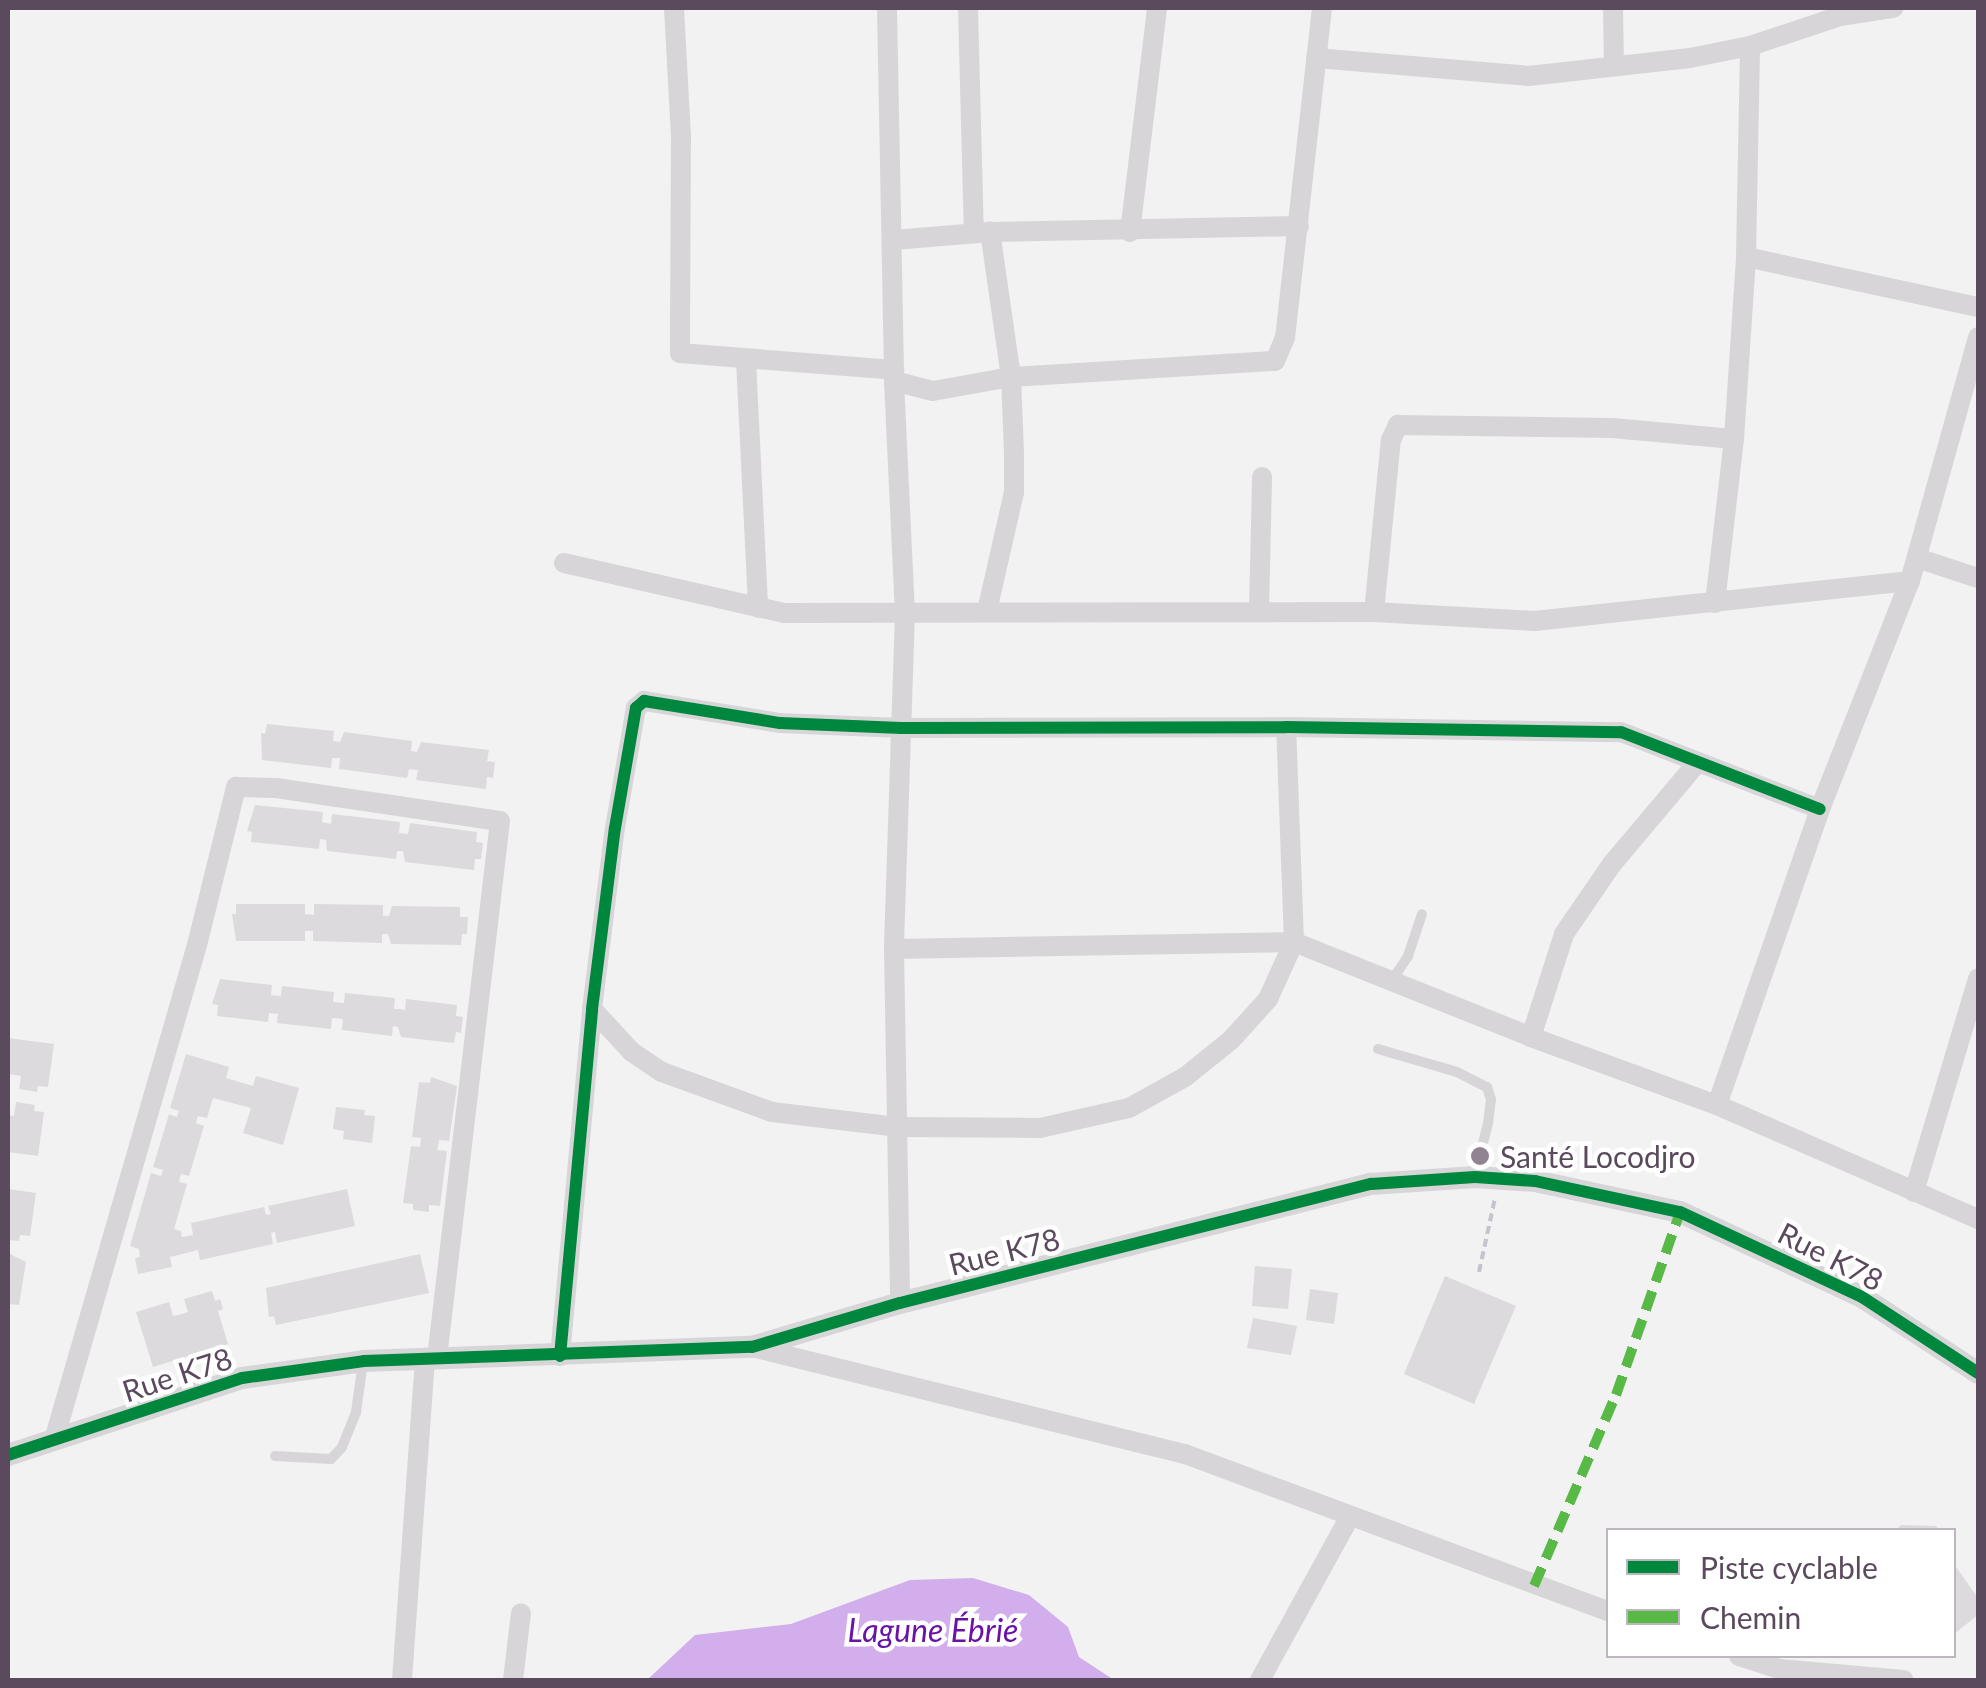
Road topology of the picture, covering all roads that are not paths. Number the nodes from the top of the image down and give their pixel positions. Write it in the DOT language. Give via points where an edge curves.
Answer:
graph roads {
  1 [pos="674,8"];
  2 [pos="887,8"];
  3 [pos="968,8"];
  4 [pos="1157,8"];
  5 [pos="1322,8"];
  6 [pos="1613,8"];
  7 [pos="1893,8"];
  8 [pos="1750,46"];
  9 [pos="1316,58"];
  10 [pos="1614,66"];
  11 [pos="1299,226"];
  12 [pos="1130,232"];
  13 [pos="982,233"];
  14 [pos="894,240"];
  15 [pos="1746,257"];
  16 [pos="1978,307"];
  17 [pos="1976,349"];
  18 [pos="746,360"];
  19 [pos="894,375"];
  20 [pos="1010,377"];
  21 [pos="1734,439"];
  22 [pos="1262,477"];
  23 [pos="1916,558"];
  24 [pos="564,563"];
  25 [pos="1978,578"];
  26 [pos="1910,581"];
  27 [pos="1715,602"];
  28 [pos="758,608"];
  29 [pos="988,611"];
  30 [pos="1259,612"];
  31 [pos="1374,612"];
  32 [pos="905,613"];
  33 [pos="1286,726"];
  34 [pos="901,728"];
  35 [pos="1697,764"];
  36 [pos="1820,808"];
  37 [pos="1422,914"];
  38 [pos="1294,942"];
  39 [pos="894,949"];
  40 [pos="1978,978"];
  41 [pos="1392,981"];
  42 [pos="592,1009"];
  43 [pos="1531,1037"];
  44 [pos="1378,1049"];
  45 [pos="1718,1105"];
  46 [pos="897,1128"];
  47 [pos="1475,1177"];
  48 [pos="1914,1192"];
  49 [pos="1978,1219"];
  50 [pos="900,1303"];
  51 [pos="752,1347"];
  52 [pos="560,1356"];
  53 [pos="431,1358"];
  54 [pos="364,1361"];
  55 [pos="1978,1374"];
  56 [pos="54,1440"];
  57 [pos="8,1455"];
  58 [pos="275,1456"];
  59 [pos="1350,1516"];
  60 [pos="1606,1610"];
  61 [pos="522,1613"];
  62 [pos="1745,1658"];
  63 [pos="402,1680"];
  64 [pos="513,1680"];
  65 [pos="1260,1680"];
  66 [pos="1904,1680"];
  1 -- 18 [label="street" via="681,136 676,346 685,355"];
  2 -- 14 [label="street"];
  3 -- 13 [label="street"];
  4 -- 12 [label="street"];
  5 -- 9 [label="street"];
  6 -- 10 [label="street"];
  7 -- 8 [label="street" via="1840,16"];
  8 -- 10 [label="street"];
  8 -- 15 [label="street"];
  9 -- 10 [label="street" via="1496,76"];
  9 -- 11 [label="street"];
  11 -- 12 [label="street"];
  11 -- 20 [label="street" via="1285,338 1275,361"];
  12 -- 13 [label="street"];
  13 -- 14 [label="street"];
  13 -- 20 [label="street"];
  14 -- 19 [label="street"];
  15 -- 16 [label="street"];
  15 -- 21 [label="street"];
  17 -- 23 [label="street"];
  18 -- 19 [label="street"];
  18 -- 28 [label="street"];
  19 -- 20 [label="street" via="926,391"];
  19 -- 32 [label="street"];
  20 -- 29 [label="street" via="1014,492"];
  21 -- 27 [label="street"];
  21 -- 31 [label="street" via="1612,428 1398,425 1391,440"];
  22 -- 30 [label="street"];
  23 -- 25 [label="street"];
  23 -- 26 [label="street"];
  24 -- 28 [label="street"];
  26 -- 27 [label="street"];
  26 -- 36 [label="street"];
  27 -- 31 [label="street" via="1535,622"];
  28 -- 32 [label="street"];
  29 -- 30 [label="street"];
  29 -- 32 [label="street"];
  30 -- 31 [label="street"];
  32 -- 34 [label="street"];
  33 -- 34 [label="street"];
  33 -- 35 [label="street" via="1621,732"];
  33 -- 38 [label="street"];
  34 -- 39 [label="street"];
  34 -- 42 [label="street" via="780,724 639,704"];
  35 -- 36 [label="street"];
  35 -- 43 [label="street" via="1612,864 1564,934"];
  36 -- 45 [label="street"];
  37 -- 41 [label="lane"];
  38 -- 39 [label="street"];
  38 -- 41 [label="street"];
  38 -- 46 [label="street" via="1268,999 1231,1040 1185,1077 1129,1108 1040,1128"];
  39 -- 46 [label="street"];
  40 -- 48 [label="street"];
  41 -- 43 [label="street"];
  42 -- 46 [label="street" via="632,1052 662,1072 772,1112"];
  42 -- 52 [label="street"];
  43 -- 45 [label="street"];
  44 -- 47 [label="lane" via="1487,1087 1488,1124"];
  45 -- 48 [label="street"];
  46 -- 50 [label="street"];
  47 -- 50 [label="street, Rue K78" via="1370,1184"];
  47 -- 55 [label="street, Rue K78" via="1534,1181 1680,1212 1862,1297"];
  48 -- 49 [label="street"];
  50 -- 51 [label="street, Rue K78"];
  51 -- 52 [label="street, Rue K78"];
  51 -- 59 [label="street" via="1185,1454"];
  52 -- 53 [label="street, Rue K78"];
  53 -- 54 [label="street, Rue K78"];
  53 -- 56 [label="street" via="500,822 236,787"];
  53 -- 63 [label="street"];
  54 -- 56 [label="street, Rue K78" via="242,1378"];
  54 -- 58 [label="lane" via="356,1412 332,1459"];
  56 -- 57 [label="street, Rue K78"];
  59 -- 60 [label="street"];
  59 -- 65 [label="street"];
  61 -- 64 [label="street"];
  62 -- 66 [label="street" via="1779,1669"];
}
